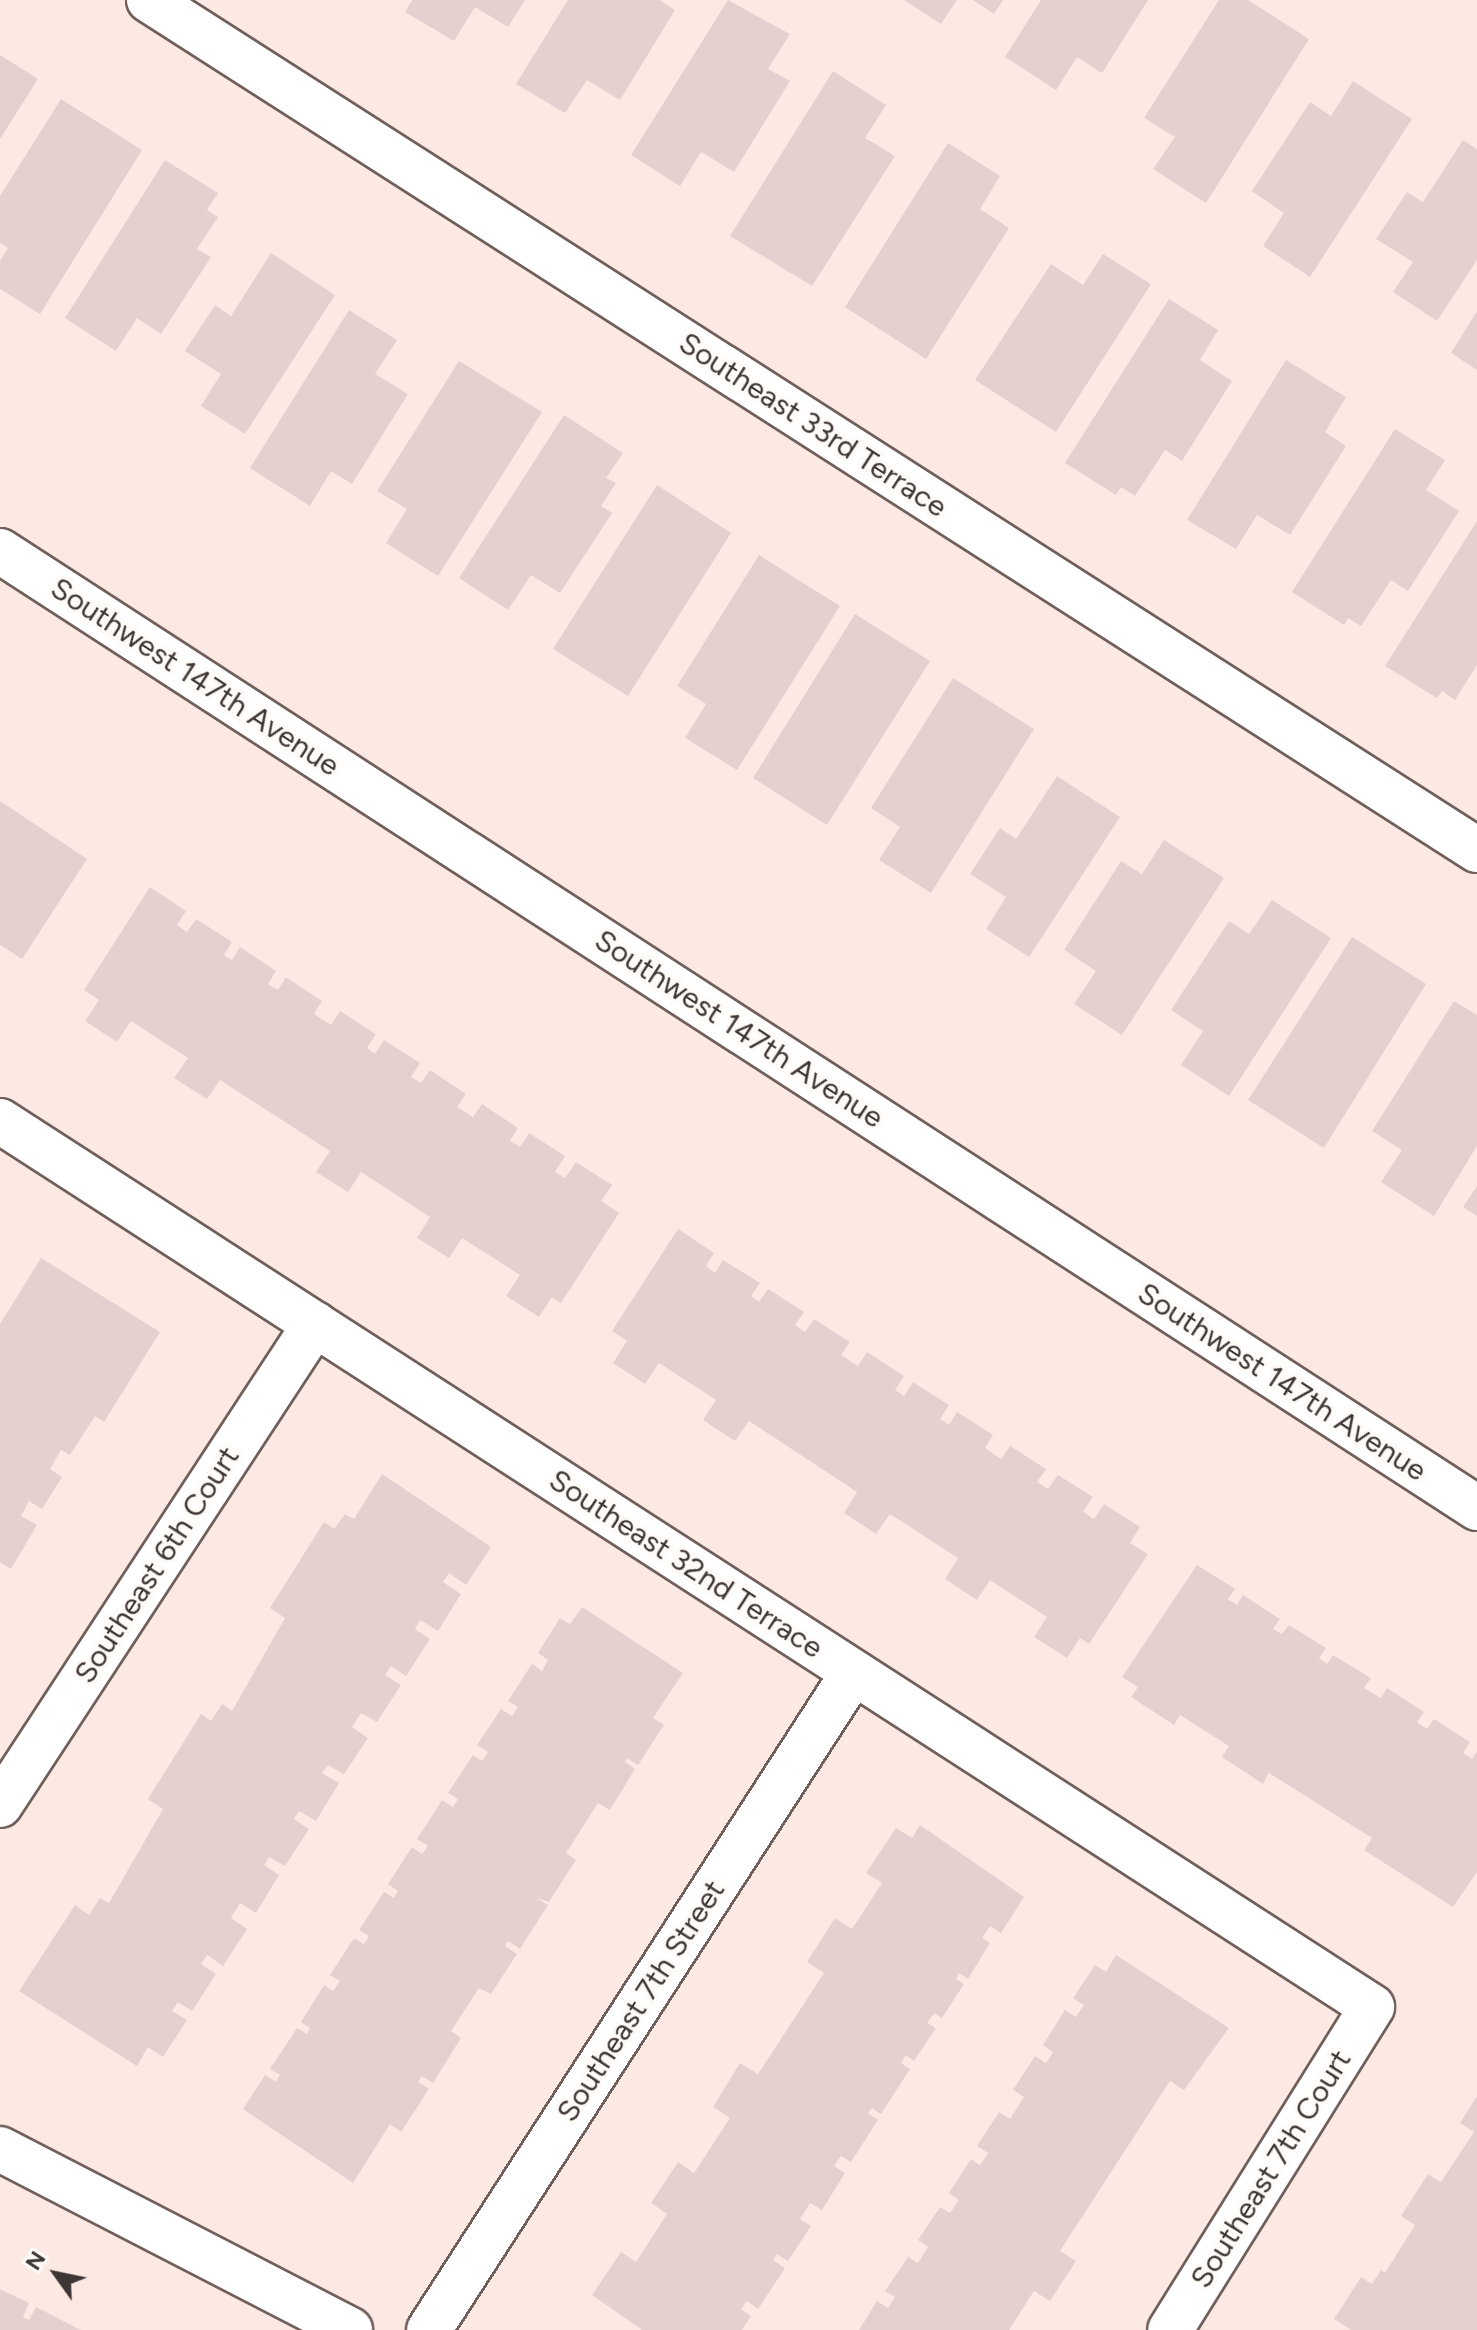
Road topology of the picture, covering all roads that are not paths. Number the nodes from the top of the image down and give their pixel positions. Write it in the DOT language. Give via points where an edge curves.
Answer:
graph roads {
  1 [pos="149,0"];
  2 [pos="0,551"];
  3 [pos="1477,850"];
  4 [pos="0,1121"];
  5 [pos="315,1324"];
  6 [pos="1477,1508"];
  7 [pos="853,1673"];
  8 [pos="0,1805"];
  9 [pos="1372,2007"];
  10 [pos="0,2149"];
  11 [pos="350,2330"];
  12 [pos="429,2330"];
  13 [pos="1170,2330"];
  1 -- 3 [label="street, Southeast 33rd Terrace"];
  2 -- 6 [label="street, Southwest 147th Avenue"];
  4 -- 5 [label="street, Southeast 32nd Terrace"];
  5 -- 7 [label="street, Southeast 32nd Terrace"];
  5 -- 8 [label="street, Southeast 6th Court"];
  7 -- 9 [label="street, Southeast 32nd Terrace"];
  7 -- 12 [label="street, Southeast 7th Street"];
  9 -- 13 [label="street, Southeast 7th Court"];
  10 -- 11 [label="street"];
}
